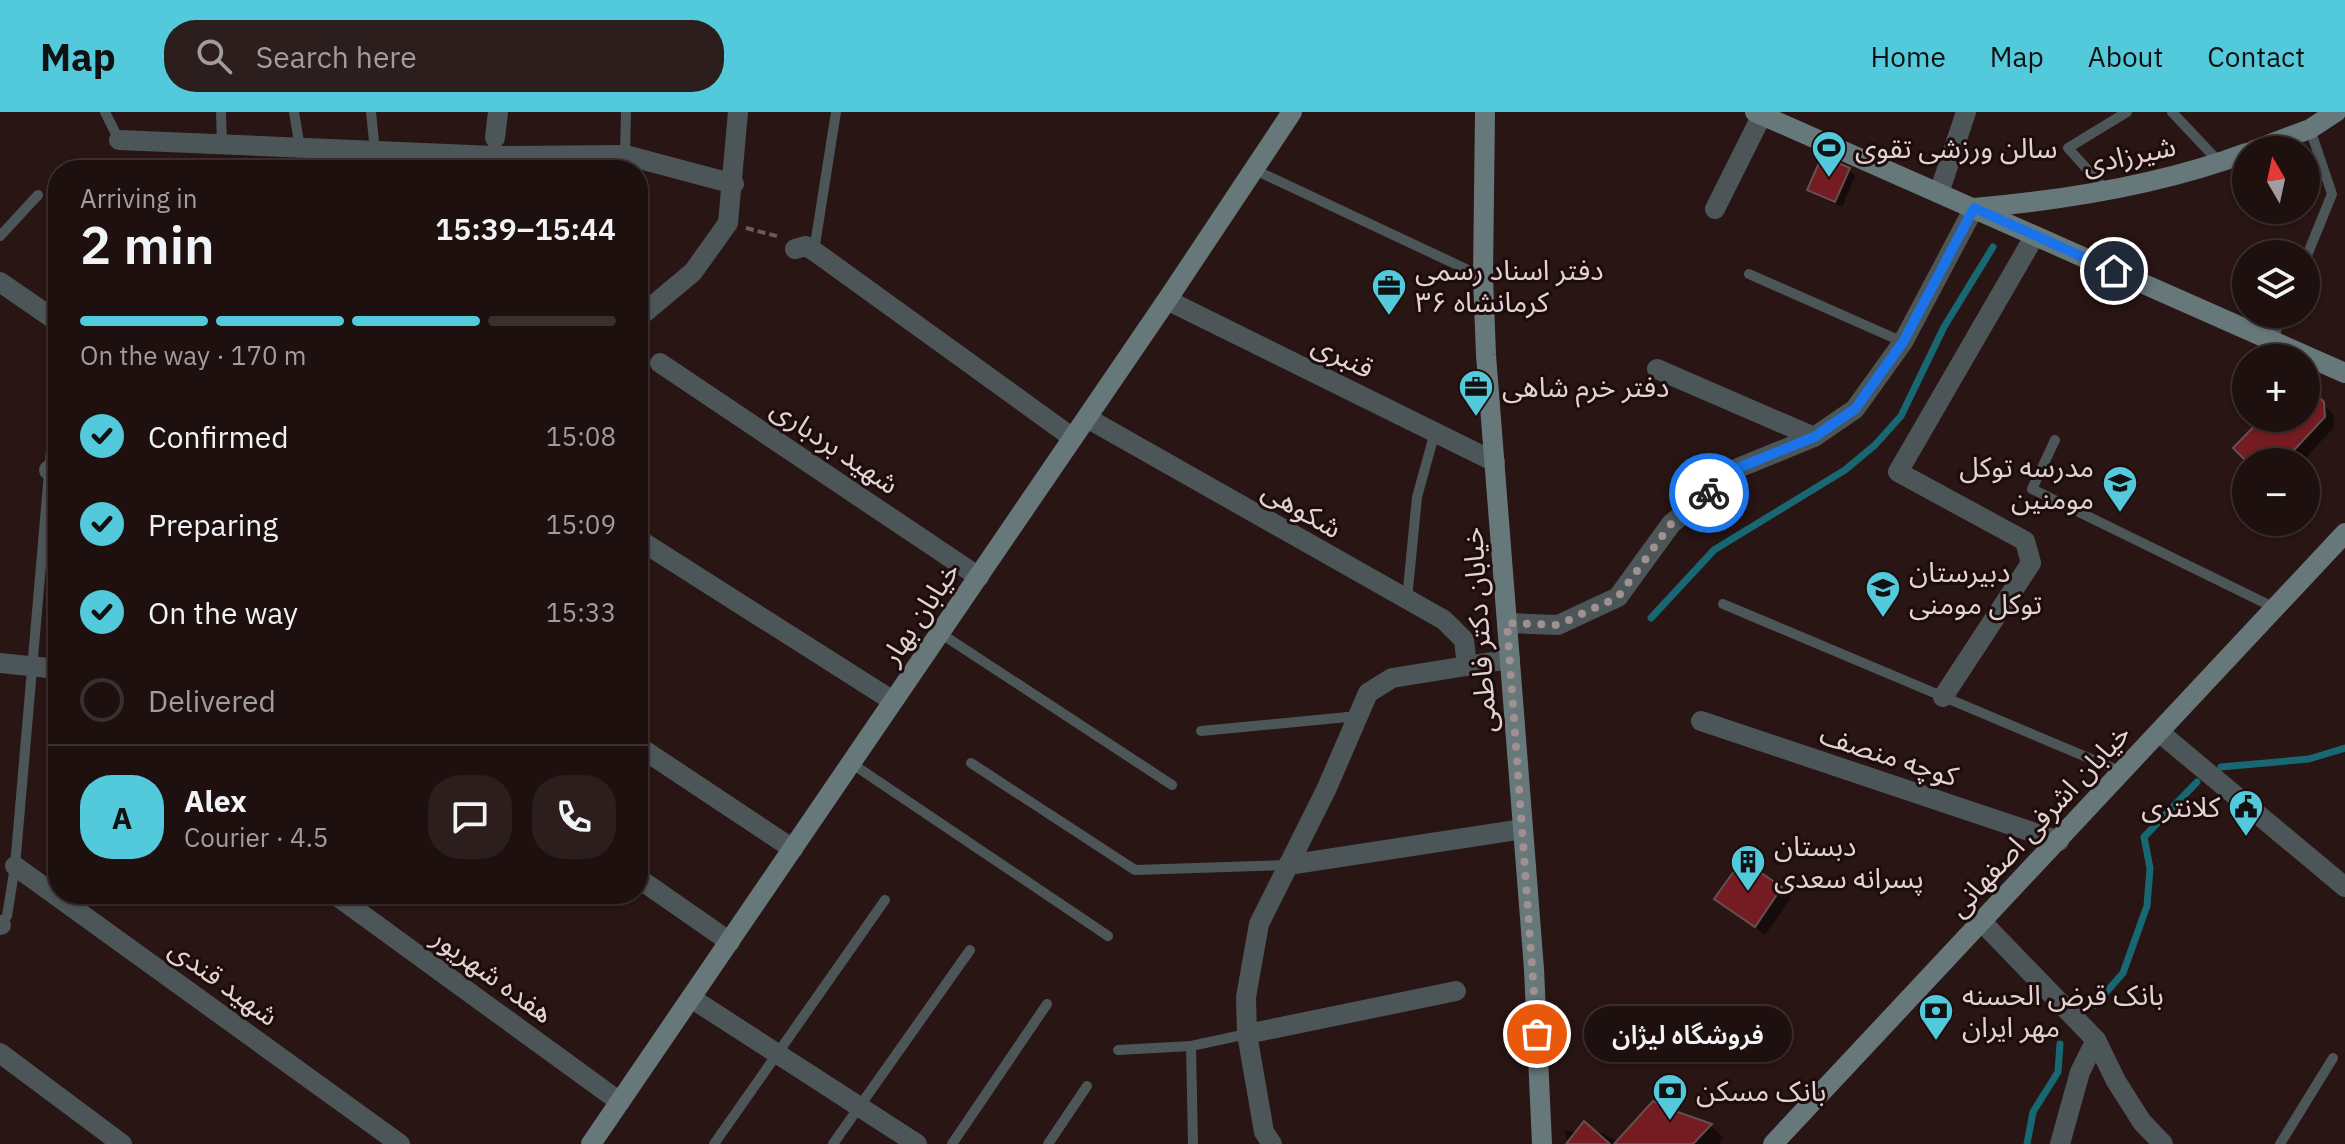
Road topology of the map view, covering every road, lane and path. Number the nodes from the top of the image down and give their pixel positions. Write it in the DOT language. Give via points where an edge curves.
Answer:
graph roads {
  1 [pos="105,112"];
  2 [pos="221,112"];
  3 [pos="294,112"];
  4 [pos="371,112"];
  5 [pos="498,112"];
  6 [pos="626,112"];
  7 [pos="738,112"];
  8 [pos="836,112"];
  9 [pos="1292,112"];
  10 [pos="1485,112"];
  11 [pos="1966,112"];
  12 [pos="2127,112"];
  13 [pos="2172,112"];
  14 [pos="2336,112"];
  15 [pos="1760,113"];
  16 [pos="2310,129"];
  17 [pos="2291,136"];
  18 [pos="495,138"];
  19 [pos="119,140"];
  20 [pos="222,144"];
  21 [pos="300,148"];
  22 [pos="335,149"];
  23 [pos="375,151"];
  24 [pos="625,155"];
  25 [pos="2232,158"];
  26 [pos="329,160"];
  27 [pos="398,160"];
  28 [pos="598,160"];
  29 [pos="644,160"];
  30 [pos="648,161"];
  31 [pos="2220,163"];
  32 [pos="1255,170"];
  33 [pos="734,184"];
  34 [pos="2105,189"];
  35 [pos="1939,193"];
  36 [pos="38,195"];
  37 [pos="1974,208"];
  38 [pos="1715,209"];
  39 [pos="728,223"];
  40 [pos="0,236"];
  41 [pos="2034,237"];
  42 [pos="2313,240"];
  43 [pos="805,249"];
  44 [pos="1749,274"];
  45 [pos="1483,277"];
  46 [pos="0,282"];
  47 [pos="1167,300"];
  48 [pos="648,310"];
  49 [pos="48,315"];
  50 [pos="2277,328"];
  51 [pos="2272,341"];
  52 [pos="1903,342"];
  53 [pos="660,363"];
  54 [pos="1657,369"];
  55 [pos="2345,373"];
  56 [pos="1087,418"];
  57 [pos="1435,432"];
  58 [pos="1814,437"];
  59 [pos="1073,438"];
  60 [pos="2055,440"];
  61 [pos="1495,462"];
  62 [pos="48,531"];
  63 [pos="2345,533"];
  64 [pos="648,545"];
  65 [pos="979,577"];
  66 [pos="1406,600"];
  67 [pos="1723,604"];
  68 [pos="2275,608"];
  69 [pos="1507,623"];
  70 [pos="940,633"];
  71 [pos="1510,659"];
  72 [pos="0,663"];
  73 [pos="34,666"];
  74 [pos="1467,666"];
  75 [pos="48,668"];
  76 [pos="1943,697"];
  77 [pos="893,701"];
  78 [pos="1358,716"];
  79 [pos="1701,721"];
  80 [pos="1201,731"];
  81 [pos="2159,732"];
  82 [pos="648,753"];
  83 [pos="851,763"];
  84 [pos="971,763"];
  85 [pos="2122,772"];
  86 [pos="1172,785"];
  87 [pos="1523,829"];
  88 [pos="2059,841"];
  89 [pos="793,849"];
  90 [pos="1288,865"];
  91 [pos="15,866"];
  92 [pos="648,885"];
  93 [pos="2345,887"];
  94 [pos="48,890"];
  95 [pos="885,900"];
  96 [pos="68,904"];
  97 [pos="348,904"];
  98 [pos="1982,922"];
  99 [pos="0,925"];
  100 [pos="1108,936"];
  101 [pos="730,942"];
  102 [pos="970,950"];
  103 [pos="1456,991"];
  104 [pos="691,998"];
  105 [pos="1047,1004"];
  106 [pos="1247,1034"];
  107 [pos="2096,1040"];
  108 [pos="1191,1046"];
  109 [pos="1118,1050"];
  110 [pos="0,1053"];
  111 [pos="776,1053"];
  112 [pos="2333,1058"];
  113 [pos="1087,1086"];
  114 [pos="620,1102"];
  115 [pos="859,1106"];
  116 [pos="122,1144"];
  117 [pos="400,1144"];
  118 [pos="591,1144"];
  119 [pos="714,1144"];
  120 [pos="833,1144"];
  121 [pos="917,1144"];
  122 [pos="952,1144"];
  123 [pos="1048,1144"];
  124 [pos="1193,1144"];
  125 [pos="1272,1144"];
  126 [pos="1542,1144"];
  127 [pos="1773,1144"];
  128 [pos="2060,1144"];
  129 [pos="2163,1144"];
  130 [pos="2280,1144"];
  1 -- 19 [label="lane"];
  2 -- 20 [label="lane"];
  3 -- 21 [label="lane"];
  4 -- 23 [label="lane"];
  5 -- 18 [label="street"];
  6 -- 24 [label="lane"];
  7 -- 33 [label="street"];
  8 -- 43 [label="lane"];
  9 -- 32 [label="main road, خیابان بهار"];
  10 -- 45 [label="main road, خیابان دکتر فاطمی"];
  11 -- 35 [label="street"];
  12 -- 34 [label="lane" via="2068,148"];
  13 -- 31 [label="lane"];
  14 -- 16 [label="main road"];
  15 -- 35 [label="main road"];
  15 -- 38 [label="street"];
  16 -- 17 [label="main road"];
  16 -- 42 [label="lane" via="2332,194"];
  19 -- 20 [label="street"];
  20 -- 21 [label="street"];
  21 -- 22 [label="street"];
  22 -- 23 [label="street"];
  22 -- 26 [label="lane"];
  23 -- 27 [label="street"];
  24 -- 28 [label="street"];
  24 -- 29 [label="street"];
  25 -- 31 [label="main road, شیرزادی"];
  30 -- 33 [label="street"];
  31 -- 34 [label="main road, شیرزادی"];
  32 -- 45 [label="lane"];
  32 -- 47 [label="main road, خیابان بهار"];
  33 -- 39 [label="street"];
  34 -- 37 [label="main road, شیرزادی" via="2045,202"];
  35 -- 37 [label="main road"];
  36 -- 40 [label="lane"];
  37 -- 41 [label="main road"];
  37 -- 52 [label="street"];
  39 -- 43 [label="path"];
  39 -- 48 [label="street" via="693,272"];
  41 -- 51 [label="main road"];
  41 -- 76 [label="street" via="1898,472 2025,541 2031,563"];
  43 -- 59 [label="street"];
  44 -- 52 [label="lane"];
  45 -- 61 [label="main road, خیابان دکتر فاطمی"];
  46 -- 49 [label="street"];
  47 -- 56 [label="main road, خیابان بهار"];
  47 -- 57 [label="street, قنبری"];
  50 -- 51 [label="lane"];
  51 -- 55 [label="main road"];
  52 -- 58 [label="street" via="1855,409"];
  53 -- 65 [label="street, شهید بردباری"];
  54 -- 58 [label="street"];
  56 -- 59 [label="main road, خیابان بهار"];
  56 -- 66 [label="street, شکوهی"];
  57 -- 61 [label="street, قنبری"];
  57 -- 66 [label="lane" via="1417,497"];
  58 -- 69 [label="street" via="1738,468 1671,524 1618,597 1558,625"];
  59 -- 65 [label="main road, خیابان بهار"];
  60 -- 68 [label="lane" via="2032,489"];
  61 -- 69 [label="main road, خیابان دکتر فاطمی"];
  62 -- 73 [label="lane"];
  63 -- 68 [label="main road, خیابان اشرفی اصفهانی"];
  64 -- 77 [label="street"];
  65 -- 70 [label="main road, خیابان بهار"];
  66 -- 74 [label="street, شکوهی" via="1444,620 1464,640"];
  67 -- 76 [label="lane"];
  68 -- 81 [label="main road, خیابان اشرفی اصفهانی"];
  69 -- 71 [label="main road, خیابان دکتر فاطمی"];
  70 -- 77 [label="main road, خیابان بهار"];
  70 -- 86 [label="lane"];
  71 -- 74 [label="street"];
  71 -- 87 [label="main road, خیابان دکتر فاطمی"];
  72 -- 73 [label="street"];
  73 -- 75 [label="street"];
  73 -- 91 [label="lane"];
  74 -- 78 [label="street" via="1392,678 1368,693"];
  76 -- 85 [label="lane"];
  77 -- 83 [label="main road, خیابان بهار"];
  78 -- 80 [label="lane"];
  78 -- 90 [label="street"];
  79 -- 88 [label="street, کوچه منصف"];
  81 -- 85 [label="main road, خیابان اشرفی اصفهانی"];
  81 -- 93 [label="street"];
  82 -- 89 [label="street"];
  83 -- 89 [label="main road, خیابان بهار"];
  83 -- 100 [label="lane"];
  84 -- 90 [label="lane" via="1135,870"];
  85 -- 88 [label="main road, خیابان اشرفی اصفهانی"];
  87 -- 90 [label="street"];
  87 -- 126 [label="main road, خیابان دکتر فاطمی"];
  88 -- 98 [label="main road, خیابان اشرفی اصفهانی"];
  89 -- 101 [label="main road, خیابان بهار"];
  90 -- 106 [label="street" via="1259,924 1246,997"];
  91 -- 94 [label="street, شهید قندی"];
  91 -- 99 [label="lane" via="7,916"];
  92 -- 101 [label="street"];
  95 -- 111 [label="lane"];
  96 -- 117 [label="street, شهید قندی"];
  97 -- 114 [label="street, هفده شهریور"];
  98 -- 107 [label="street"];
  98 -- 127 [label="main road, خیابان اشرفی اصفهانی"];
  101 -- 104 [label="main road, خیابان بهار"];
  102 -- 115 [label="lane"];
  103 -- 106 [label="street"];
  104 -- 111 [label="street"];
  104 -- 114 [label="main road, خیابان بهار"];
  105 -- 122 [label="lane"];
  106 -- 108 [label="lane"];
  106 -- 125 [label="street" via="1264,1132"];
  107 -- 128 [label="street" via="2080,1072"];
  107 -- 129 [label="street" via="2122,1091"];
  108 -- 109 [label="lane"];
  108 -- 124 [label="lane"];
  110 -- 116 [label="street"];
  111 -- 115 [label="street"];
  111 -- 119 [label="lane"];
  112 -- 130 [label="lane"];
  113 -- 123 [label="lane"];
  114 -- 118 [label="main road, خیابان بهار"];
  115 -- 120 [label="lane"];
  115 -- 121 [label="street"];
}
